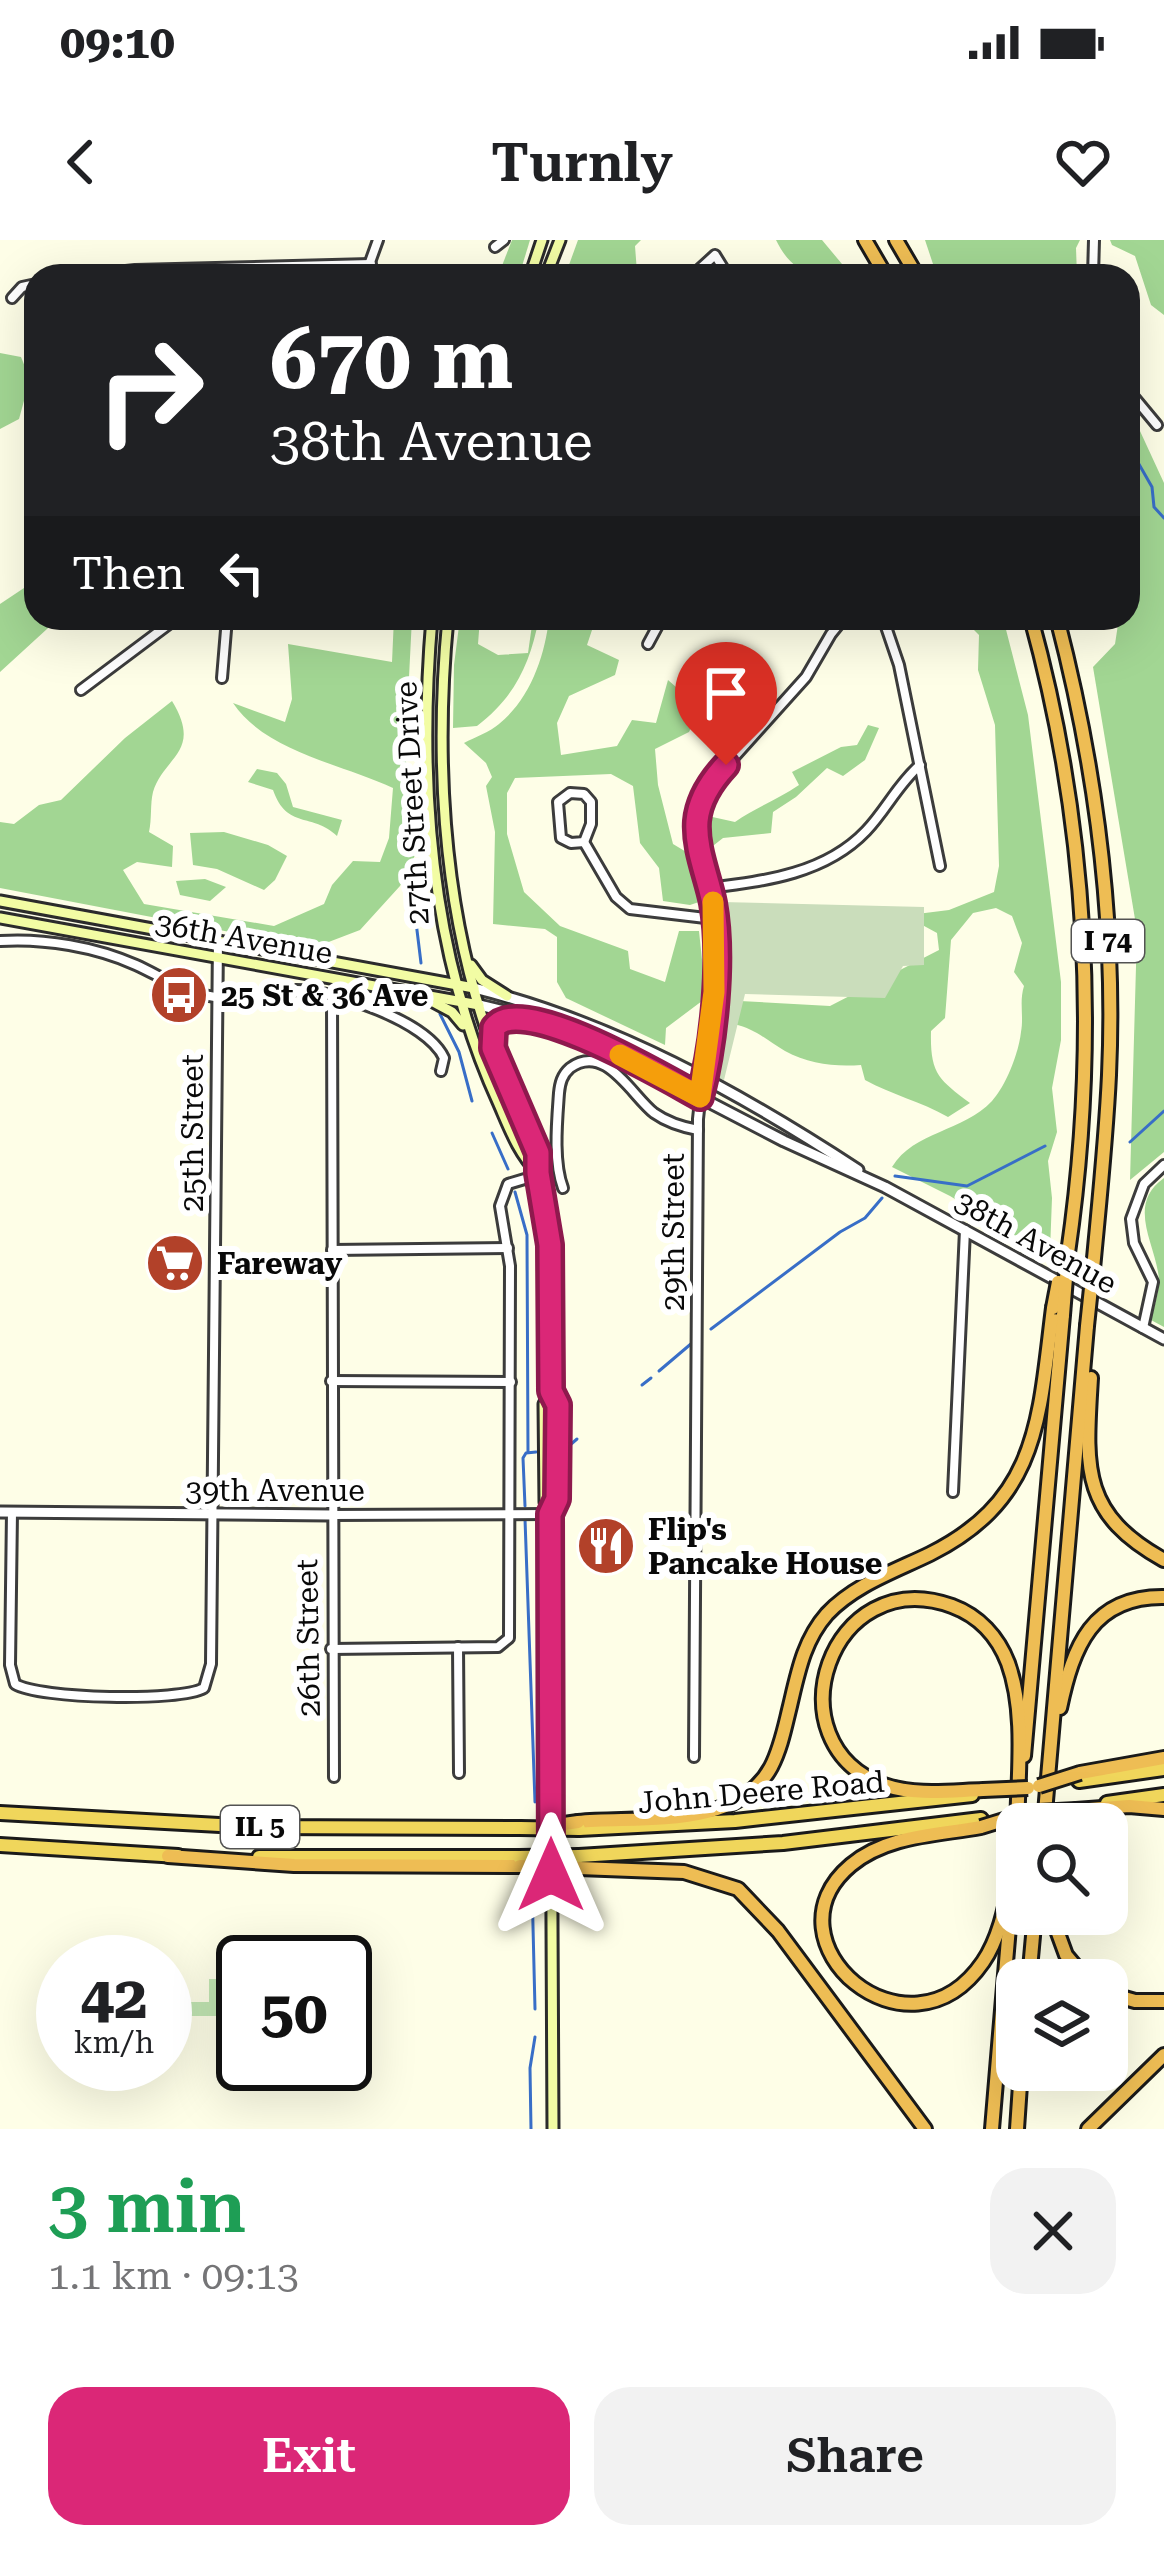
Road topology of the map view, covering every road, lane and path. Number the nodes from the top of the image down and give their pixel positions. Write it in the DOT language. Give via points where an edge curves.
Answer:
graph roads {
  1 [pos="378,240"];
  2 [pos="504,240"];
  3 [pos="495,247"];
  4 [pos="371,264"];
  5 [pos="24,287"];
  6 [pos="12,298"];
  7 [pos="1140,404"];
  8 [pos="1157,424"];
  9 [pos="161,630"];
  10 [pos="226,630"];
  11 [pos="432,630"];
  12 [pos="447,630"];
  13 [pos="656,630"];
  14 [pos="834,630"];
  15 [pos="887,630"];
  16 [pos="1034,630"];
  17 [pos="1061,630"];
  18 [pos="648,644"];
  19 [pos="222,678"];
  20 [pos="81,690"];
  21 [pos="920,765"];
  22 [pos="584,842"];
  23 [pos="940,866"];
  24 [pos="709,888"];
  25 [pos="0,901"];
  26 [pos="0,918"];
  27 [pos="714,919"];
  28 [pos="218,940"];
  29 [pos="0,941"];
  30 [pos="445,947"];
  31 [pos="217,957"];
  32 [pos="468,961"];
  33 [pos="416,976"];
  34 [pos="454,984"];
  35 [pos="474,988"];
  36 [pos="419,994"];
  37 [pos="332,995"];
  38 [pos="507,996"];
  39 [pos="217,997"];
  40 [pos="459,1001"];
  41 [pos="479,1005"];
  42 [pos="525,1016"];
  43 [pos="472,1040"];
  44 [pos="493,1048"];
  45 [pos="441,1071"];
  46 [pos="704,1081"];
  47 [pos="700,1097"];
  48 [pos="698,1130"];
  49 [pos="1164,1165"];
  50 [pos="538,1174"];
  51 [pos="884,1187"];
  52 [pos="563,1188"];
  53 [pos="964,1230"];
  54 [pos="508,1248"];
  55 [pos="332,1250"];
  56 [pos="1058,1311"];
  57 [pos="1090,1326"];
  58 [pos="1143,1328"];
  59 [pos="1164,1339"];
  60 [pos="331,1382"];
  61 [pos="511,1382"];
  62 [pos="953,1492"];
  63 [pos="6,1512"];
  64 [pos="212,1514"];
  65 [pos="509,1514"];
  66 [pos="550,1514"];
  67 [pos="331,1515"];
  68 [pos="1164,1560"];
  69 [pos="1164,1597"];
  70 [pos="458,1647"];
  71 [pos="332,1649"];
  72 [pos="694,1757"];
  73 [pos="1164,1758"];
  74 [pos="1049,1762"];
  75 [pos="1164,1769"];
  76 [pos="459,1773"];
  77 [pos="334,1777"];
  78 [pos="1079,1777"];
  79 [pos="1038,1790"];
  80 [pos="983,1792"];
  81 [pos="1164,1795"];
  82 [pos="1017,1803"];
  83 [pos="1035,1803"];
  84 [pos="1036,1803"];
  85 [pos="1110,1803"];
  86 [pos="1128,1806"];
  87 [pos="1164,1809"];
  88 [pos="0,1813"];
  89 [pos="996,1822"];
  90 [pos="981,1823"];
  91 [pos="578,1826"];
  92 [pos="0,1845"];
  93 [pos="579,1862"];
  94 [pos="996,1930"];
  95 [pos="1008,1935"];
  96 [pos="1128,1999"];
  97 [pos="1164,2001"];
  98 [pos="1164,2055"];
  99 [pos="1020,2091"];
  100 [pos="554,2129"];
  101 [pos="925,2129"];
  102 [pos="992,2129"];
  103 [pos="1017,2129"];
  104 [pos="1088,2129"];
  1 -- 4 [label="street"];
  2 -- 3 [label="street"];
  5 -- 6 [label="street"];
  7 -- 8 [label="street"];
  9 -- 20 [label="street"];
  10 -- 19 [label="street"];
  11 -- 30 [label="main road, 27th Street Drive" via="429,773"];
  12 -- 32 [label="main road, 27th Street Drive" via="447,830"];
  13 -- 18 [label="street"];
  14 -- 24 [label="street, 29th Street" via="806,677 706,793 697,828"];
  15 -- 21 [label="street"];
  16 -- 56 [label="highway, I 74, bridge" via="1066,772 1082,913 1085,1042"];
  17 -- 57 [label="highway, I 74, bridge" via="1087,747 1106,907 1108,1106"];
  21 -- 23 [label="street"];
  21 -- 24 [label="street" via="862,836 834,857 789,875"];
  22 -- 22 [label="street" via="591,802 570,793 558,802 559,832"];
  22 -- 27 [label="street" via="630,909"];
  24 -- 27 [label="street, 29th Street"];
  25 -- 28 [label="main road, 36th Avenue"];
  26 -- 31 [label="main road, 36th Avenue"];
  27 -- 46 [label="street, 29th Street"];
  28 -- 31 [label="street, 25th Street"];
  28 -- 33 [label="main road, 36th Avenue"];
  29 -- 39 [label="street, 36th Avenue" via="107,954"];
  30 -- 33 [label="main road" via="442,968"];
  30 -- 34 [label="main road, 27th Street Drive"];
  31 -- 36 [label="main road, 36th Avenue"];
  31 -- 39 [label="street, 25th Street"];
  32 -- 35 [label="main road, 27th Street Drive"];
  32 -- 38 [label="main road"];
  33 -- 34 [label="main road, 36th Avenue"];
  34 -- 35 [label="main road, 36th Avenue"];
  34 -- 40 [label="main road, 27th Street Drive"];
  35 -- 38 [label="street, 38th Avenue"];
  35 -- 41 [label="main road, 27th Street Drive"];
  36 -- 40 [label="main road, 36th Avenue"];
  36 -- 43 [label="main road" via="457,1016"];
  37 -- 39 [label="street, 36th Avenue"];
  37 -- 45 [label="street, 36th Avenue" via="433,1042 444,1058"];
  37 -- 55 [label="street, 26th Street"];
  38 -- 46 [label="street, 38th Avenue" via="613,1033"];
  39 -- 64 [label="street, 25th Street"];
  40 -- 41 [label="main road, 36th Avenue"];
  40 -- 43 [label="main road, 27th Street Drive"];
  41 -- 42 [label="street, 38th Avenue"];
  41 -- 44 [label="main road, 27th Street Drive"];
  42 -- 44 [label="main road" via="496,1022"];
  42 -- 47 [label="street, 38th Avenue"];
  43 -- 50 [label="main road, 27th Street Drive"];
  44 -- 50 [label="main road, 27th Street Drive" via="538,1153"];
  46 -- 47 [label="street, 29th Street"];
  46 -- 51 [label="street, 38th Avenue"];
  47 -- 48 [label="street, 29th Street"];
  47 -- 51 [label="street, 38th Avenue"];
  48 -- 52 [label="street" via="652,1112 610,1068 578,1064 560,1085"];
  48 -- 72 [label="street, 29th Street"];
  49 -- 58 [label="street" via="1144,1184 1131,1219 1133,1243 1153,1282"];
  50 -- 54 [label="street" via="504,1191"];
  50 -- 66 [label="main road, 27th Street Drive" via="550,1245"];
  51 -- 53 [label="street, 38th Avenue"];
  53 -- 58 [label="street, 38th Avenue"];
  53 -- 62 [label="street"];
  54 -- 55 [label="street"];
  54 -- 61 [label="street"];
  55 -- 60 [label="street, 26th Street"];
  56 -- 83 [label="highway, I 74"];
  56 -- 91 [label="highway" via="1035,1437 1014,1484 970,1531 829,1612 806,1645 764,1778 714,1810"];
  57 -- 68 [label="highway" via="1093,1482 1114,1526"];
  57 -- 74 [label="highway, I 74"];
  58 -- 59 [label="street, 38th Avenue"];
  60 -- 61 [label="street"];
  60 -- 67 [label="street, 26th Street"];
  61 -- 65 [label="street"];
  63 -- 64 [label="street, 39th Avenue"];
  63 -- 64 [label="street, 25th Street" via="15,1684 39,1693 178,1695 199,1692 212,1664"];
  64 -- 67 [label="street, 39th Avenue"];
  65 -- 66 [label="street, 39th Avenue"];
  65 -- 67 [label="street, 39th Avenue"];
  65 -- 70 [label="street" via="507,1642"];
  66 -- 100 [label="main road, 27th Street Drive"];
  67 -- 71 [label="street, 26th Street"];
  69 -- 74 [label="highway" via="1119,1605 1085,1634 1066,1679"];
  70 -- 71 [label="street"];
  70 -- 76 [label="street"];
  71 -- 77 [label="street, 26th Street"];
  73 -- 78 [label="highway"];
  74 -- 79 [label="highway, I 74"];
  75 -- 78 [label="highway"];
  78 -- 79 [label="highway, bridge"];
  79 -- 80 [label="highway, bridge"];
  79 -- 84 [label="highway"];
  80 -- 82 [label="highway" via="895,1788 842,1753 825,1716 823,1680 838,1641 865,1614 905,1600 936,1601 965,1611 999,1643 1016,1698"];
  80 -- 91 [label="highway, John Deere Road" via="814,1814"];
  81 -- 85 [label="highway"];
  86 -- 87 [label="highway"];
  88 -- 91 [label="highway, IL 5, bridge" via="298,1828"];
  89 -- 90 [label="highway, bridge"];
  90 -- 93 [label="highway, John Deere Road"];
  90 -- 94 [label="highway" via="890,1844 850,1866 832,1889 827,1942 856,1987 887,2002 925,2001 975,1972"];
  92 -- 93 [label="highway, bridge" via="294,1865"];
  93 -- 101 [label="highway" via="684,1872 738,1889"];
  95 -- 102 [label="highway"];
  96 -- 97 [label="highway"];
  98 -- 104 [label="highway"];
  99 -- 103 [label="highway"];
}
